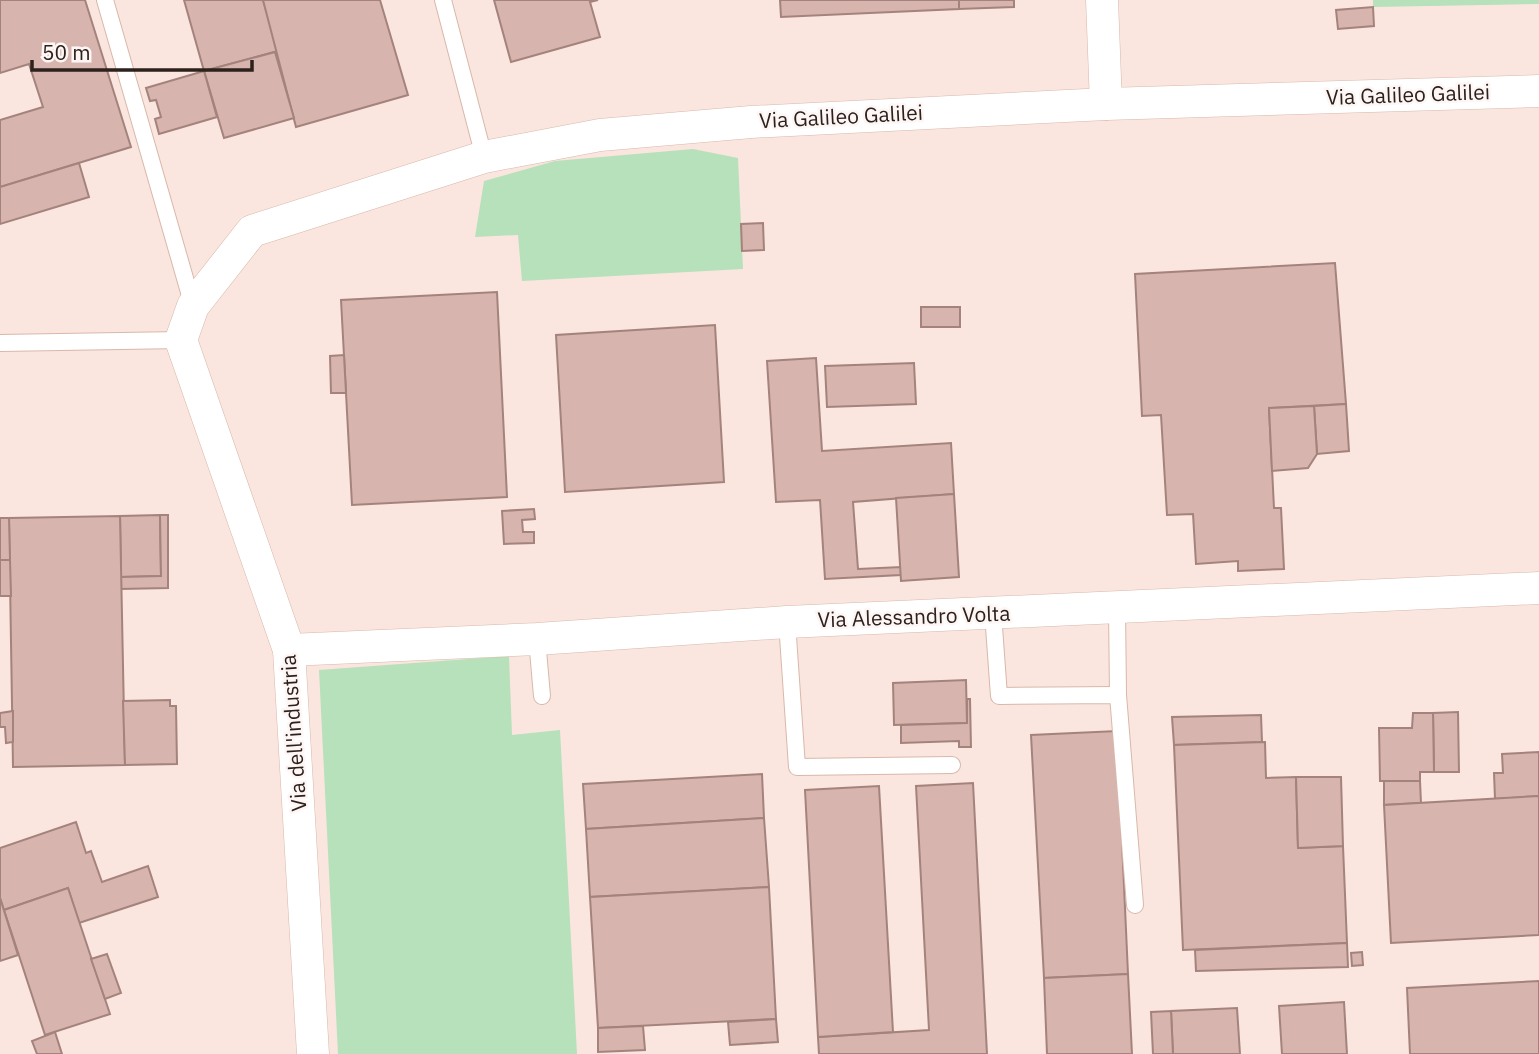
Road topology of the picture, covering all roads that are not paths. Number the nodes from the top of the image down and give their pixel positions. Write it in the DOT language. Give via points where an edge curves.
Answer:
graph roads {
  1 [pos="105,0"];
  2 [pos="443,0"];
  3 [pos="1102,0"];
  4 [pos="1539,91"];
  5 [pos="1107,104"];
  6 [pos="484,157"];
  7 [pos="193,306"];
  8 [pos="181,341"];
  9 [pos="0,343"];
  10 [pos="1539,588"];
  11 [pos="1117,608"];
  12 [pos="993,613"];
  13 [pos="786,622"];
  14 [pos="537,639"];
  15 [pos="289,650"];
  16 [pos="1118,695"];
  17 [pos="542,696"];
  18 [pos="952,765"];
  19 [pos="1135,905"];
  20 [pos="313,1054"];
  1 -- 7 [label="lane"];
  2 -- 6 [label="lane"];
  3 -- 5 [label="street"];
  4 -- 5 [label="street, Via Galileo Galilei"];
  5 -- 6 [label="street, Via Galileo Galilei" via="751,122 600,135"];
  6 -- 7 [label="street, Via Galileo Galilei" via="252,231"];
  7 -- 8 [label="street"];
  8 -- 9 [label="lane"];
  8 -- 15 [label="street, Via dell'industria"];
  10 -- 11 [label="street, Via Alessandro Volta"];
  11 -- 12 [label="street, Via Alessandro Volta"];
  11 -- 16 [label="lane"];
  12 -- 13 [label="street, Via Alessandro Volta"];
  12 -- 16 [label="lane" via="999,696"];
  13 -- 14 [label="street, Via Alessandro Volta"];
  13 -- 18 [label="lane" via="797,766"];
  14 -- 15 [label="street, Via Alessandro Volta"];
  14 -- 17 [label="lane"];
  15 -- 20 [label="street, Via dell'industria"];
  16 -- 19 [label="lane"];
}
